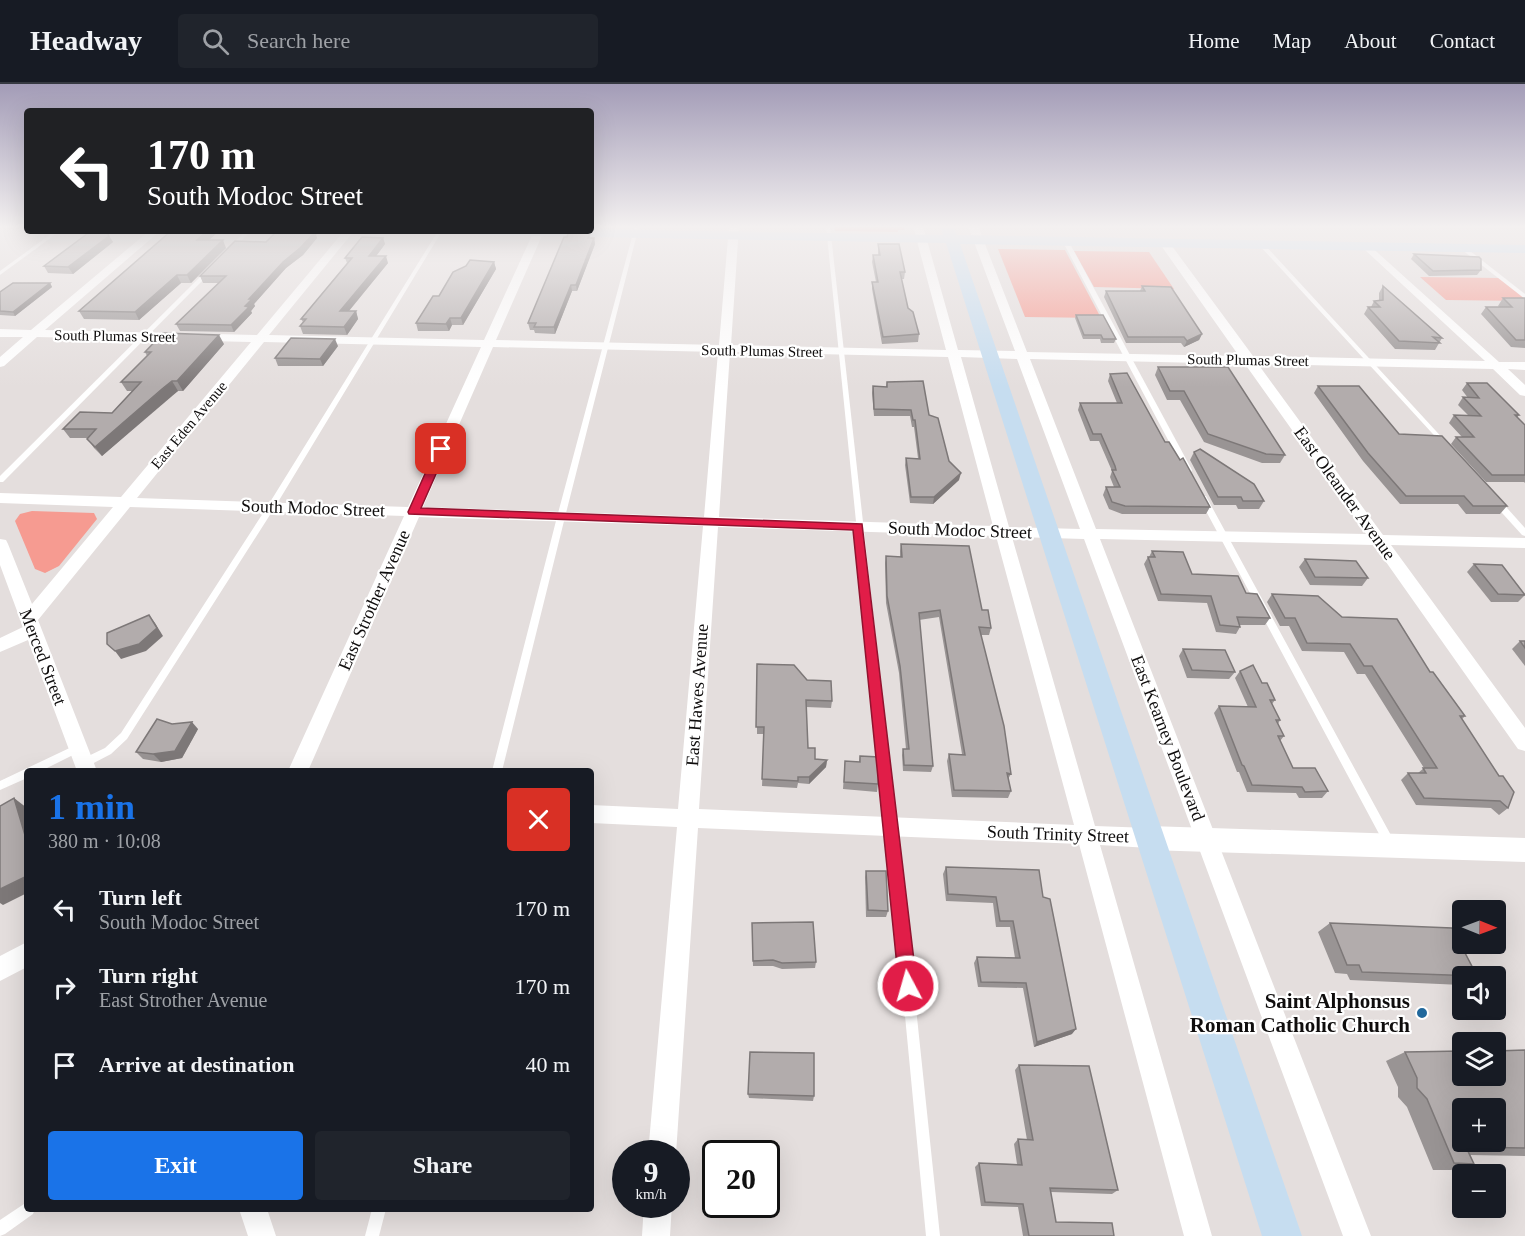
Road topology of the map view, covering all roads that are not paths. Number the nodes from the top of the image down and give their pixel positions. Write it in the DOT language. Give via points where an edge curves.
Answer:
graph roads {
  1 [pos="98,280"];
  2 [pos="200,280"];
  3 [pos="309,280"];
  4 [pos="411,280"];
  5 [pos="517,280"];
  6 [pos="623,280"];
  7 [pos="729,280"];
  8 [pos="834,280"];
  9 [pos="933,280"];
  10 [pos="965,280"];
  11 [pos="994,280"];
  12 [pos="1086,280"];
  13 [pos="1191,280"];
  14 [pos="1294,280"];
  15 [pos="1404,280"];
  16 [pos="1504,280"];
  17 [pos="1525,297"];
  18 [pos="0,333"];
  19 [pos="34,334"];
  20 [pos="144,337"];
  21 [pos="260,339"];
  22 [pos="374,342"];
  23 [pos="488,344"];
  24 [pos="605,347"];
  25 [pos="724,350"];
  26 [pos="842,352"];
  27 [pos="954,355"];
  28 [pos="990,356"];
  29 [pos="1023,356"];
  30 [pos="1128,358"];
  31 [pos="1249,360"];
  32 [pos="0,363"];
  33 [pos="1371,363"];
  34 [pos="1496,365"];
  35 [pos="1525,366"];
  36 [pos="1525,392"];
  37 [pos="1448,448"];
  38 [pos="1190,474"];
  39 [pos="0,480"];
  40 [pos="1196,484"];
  41 [pos="1486,490"];
  42 [pos="0,498"];
  43 [pos="125,502"];
  44 [pos="271,507"];
  45 [pos="414,512"];
  46 [pos="561,517"];
  47 [pos="711,522"];
  48 [pos="858,527"];
  49 [pos="1003,531"];
  50 [pos="1048,533"];
  51 [pos="1525,533"];
  52 [pos="1090,534"];
  53 [pos="1224,537"];
  54 [pos="1379,540"];
  55 [pos="1525,543"];
  56 [pos="0,546"];
  57 [pos="31,625"];
  58 [pos="0,645"];
  59 [pos="1525,743"];
  60 [pos="83,761"];
  61 [pos="49,768"];
  62 [pos="299,768"];
  63 [pos="498,768"];
  64 [pos="24,774"];
  65 [pos="0,786"];
  66 [pos="594,814"];
  67 [pos="688,819"];
  68 [pos="892,827"];
  69 [pos="1087,836"];
  70 [pos="1149,838"];
  71 [pos="1206,840"];
  72 [pos="1391,846"];
  73 [pos="1525,850"];
  74 [pos="24,956"];
  75 [pos="0,969"];
  76 [pos="663,1140"];
  77 [pos="24,1212"];
  78 [pos="254,1212"];
  79 [pos="379,1212"];
  80 [pos="657,1218"];
  81 [pos="0,1229"];
  82 [pos="262,1236"];
  83 [pos="372,1236"];
  84 [pos="656,1236"];
  85 [pos="933,1236"];
  86 [pos="1198,1236"];
  87 [pos="1282,1236"];
  88 [pos="1357,1236"];
  1 -- 19 [label="street"];
  2 -- 20 [label="lane"];
  3 -- 21 [label="street, East Eden Avenue"];
  4 -- 22 [label="lane"];
  5 -- 23 [label="street, East Strother Avenue"];
  6 -- 24 [label="lane"];
  7 -- 25 [label="street, East Hawes Avenue"];
  8 -- 26 [label="lane"];
  9 -- 27 [label="street"];
  10 -- 28 [label="main road"];
  11 -- 29 [label="street, East Kearney Boulevard"];
  12 -- 30 [label="lane"];
  13 -- 31 [label="street, East Oleander Avenue"];
  14 -- 33 [label="lane"];
  15 -- 34 [label="street"];
  16 -- 17 [label="lane"];
  18 -- 19 [label="street, South Plumas Street"];
  19 -- 20 [label="street, South Plumas Street"];
  19 -- 32 [label="street"];
  20 -- 21 [label="street, South Plumas Street"];
  20 -- 39 [label="lane"];
  21 -- 22 [label="street, South Plumas Street"];
  21 -- 43 [label="street, East Eden Avenue"];
  22 -- 23 [label="street, South Plumas Street"];
  22 -- 44 [label="lane"];
  23 -- 24 [label="street, South Plumas Street"];
  23 -- 45 [label="street, East Strother Avenue"];
  24 -- 25 [label="street, South Plumas Street"];
  24 -- 46 [label="lane"];
  25 -- 26 [label="street, South Plumas Street"];
  25 -- 47 [label="street, East Hawes Avenue"];
  26 -- 27 [label="street, South Plumas Street"];
  26 -- 48 [label="lane"];
  27 -- 28 [label="street, South Plumas Street"];
  27 -- 49 [label="street"];
  28 -- 29 [label="street, South Plumas Street"];
  28 -- 50 [label="main road"];
  29 -- 30 [label="street, South Plumas Street"];
  29 -- 52 [label="street, East Kearney Boulevard"];
  30 -- 31 [label="street, South Plumas Street"];
  30 -- 38 [label="lane"];
  31 -- 33 [label="street, South Plumas Street"];
  31 -- 54 [label="street, East Oleander Avenue"];
  33 -- 34 [label="street, South Plumas Street"];
  33 -- 37 [label="lane"];
  34 -- 35 [label="street, South Plumas Street"];
  34 -- 36 [label="street"];
  40 -- 53 [label="lane"];
  41 -- 51 [label="lane"];
  42 -- 43 [label="street, South Modoc Street"];
  43 -- 44 [label="street, South Modoc Street"];
  43 -- 57 [label="street, East Eden Avenue"];
  44 -- 45 [label="street, South Modoc Street"];
  44 -- 60 [label="lane" via="124,736 108,752"];
  45 -- 46 [label="street, South Modoc Street"];
  45 -- 62 [label="street, East Strother Avenue"];
  46 -- 47 [label="street, South Modoc Street"];
  46 -- 63 [label="lane"];
  47 -- 48 [label="street, South Modoc Street"];
  47 -- 67 [label="street, East Hawes Avenue"];
  48 -- 49 [label="street, South Modoc Street"];
  48 -- 68 [label="lane"];
  49 -- 50 [label="street, South Modoc Street"];
  49 -- 69 [label="street"];
  50 -- 52 [label="street, South Modoc Street"];
  50 -- 70 [label="main road"];
  52 -- 53 [label="street, South Modoc Street"];
  52 -- 71 [label="street, East Kearney Boulevard"];
  53 -- 54 [label="street, South Modoc Street"];
  53 -- 72 [label="lane"];
  54 -- 55 [label="street, South Modoc Street"];
  54 -- 59 [label="street, East Oleander Avenue"];
  56 -- 57 [label="street, Merced Street"];
  57 -- 58 [label="street"];
  57 -- 60 [label="street, Merced Street"];
  60 -- 61 [label="lane"];
  64 -- 65 [label="lane"];
  66 -- 67 [label="street, South Trinity Street"];
  67 -- 68 [label="street, South Trinity Street"];
  67 -- 76 [label="street, East Hawes Avenue"];
  68 -- 69 [label="street, South Trinity Street"];
  68 -- 85 [label="lane"];
  69 -- 70 [label="street, South Trinity Street"];
  69 -- 86 [label="street"];
  70 -- 71 [label="street, South Trinity Street"];
  70 -- 87 [label="main road"];
  71 -- 72 [label="street, South Trinity Street"];
  71 -- 88 [label="street, East Kearney Boulevard"];
  72 -- 73 [label="street, South Trinity Street"];
  74 -- 75 [label="street"];
  77 -- 81 [label="lane"];
  78 -- 82 [label="street"];
  79 -- 83 [label="lane"];
  80 -- 84 [label="street"];
}
